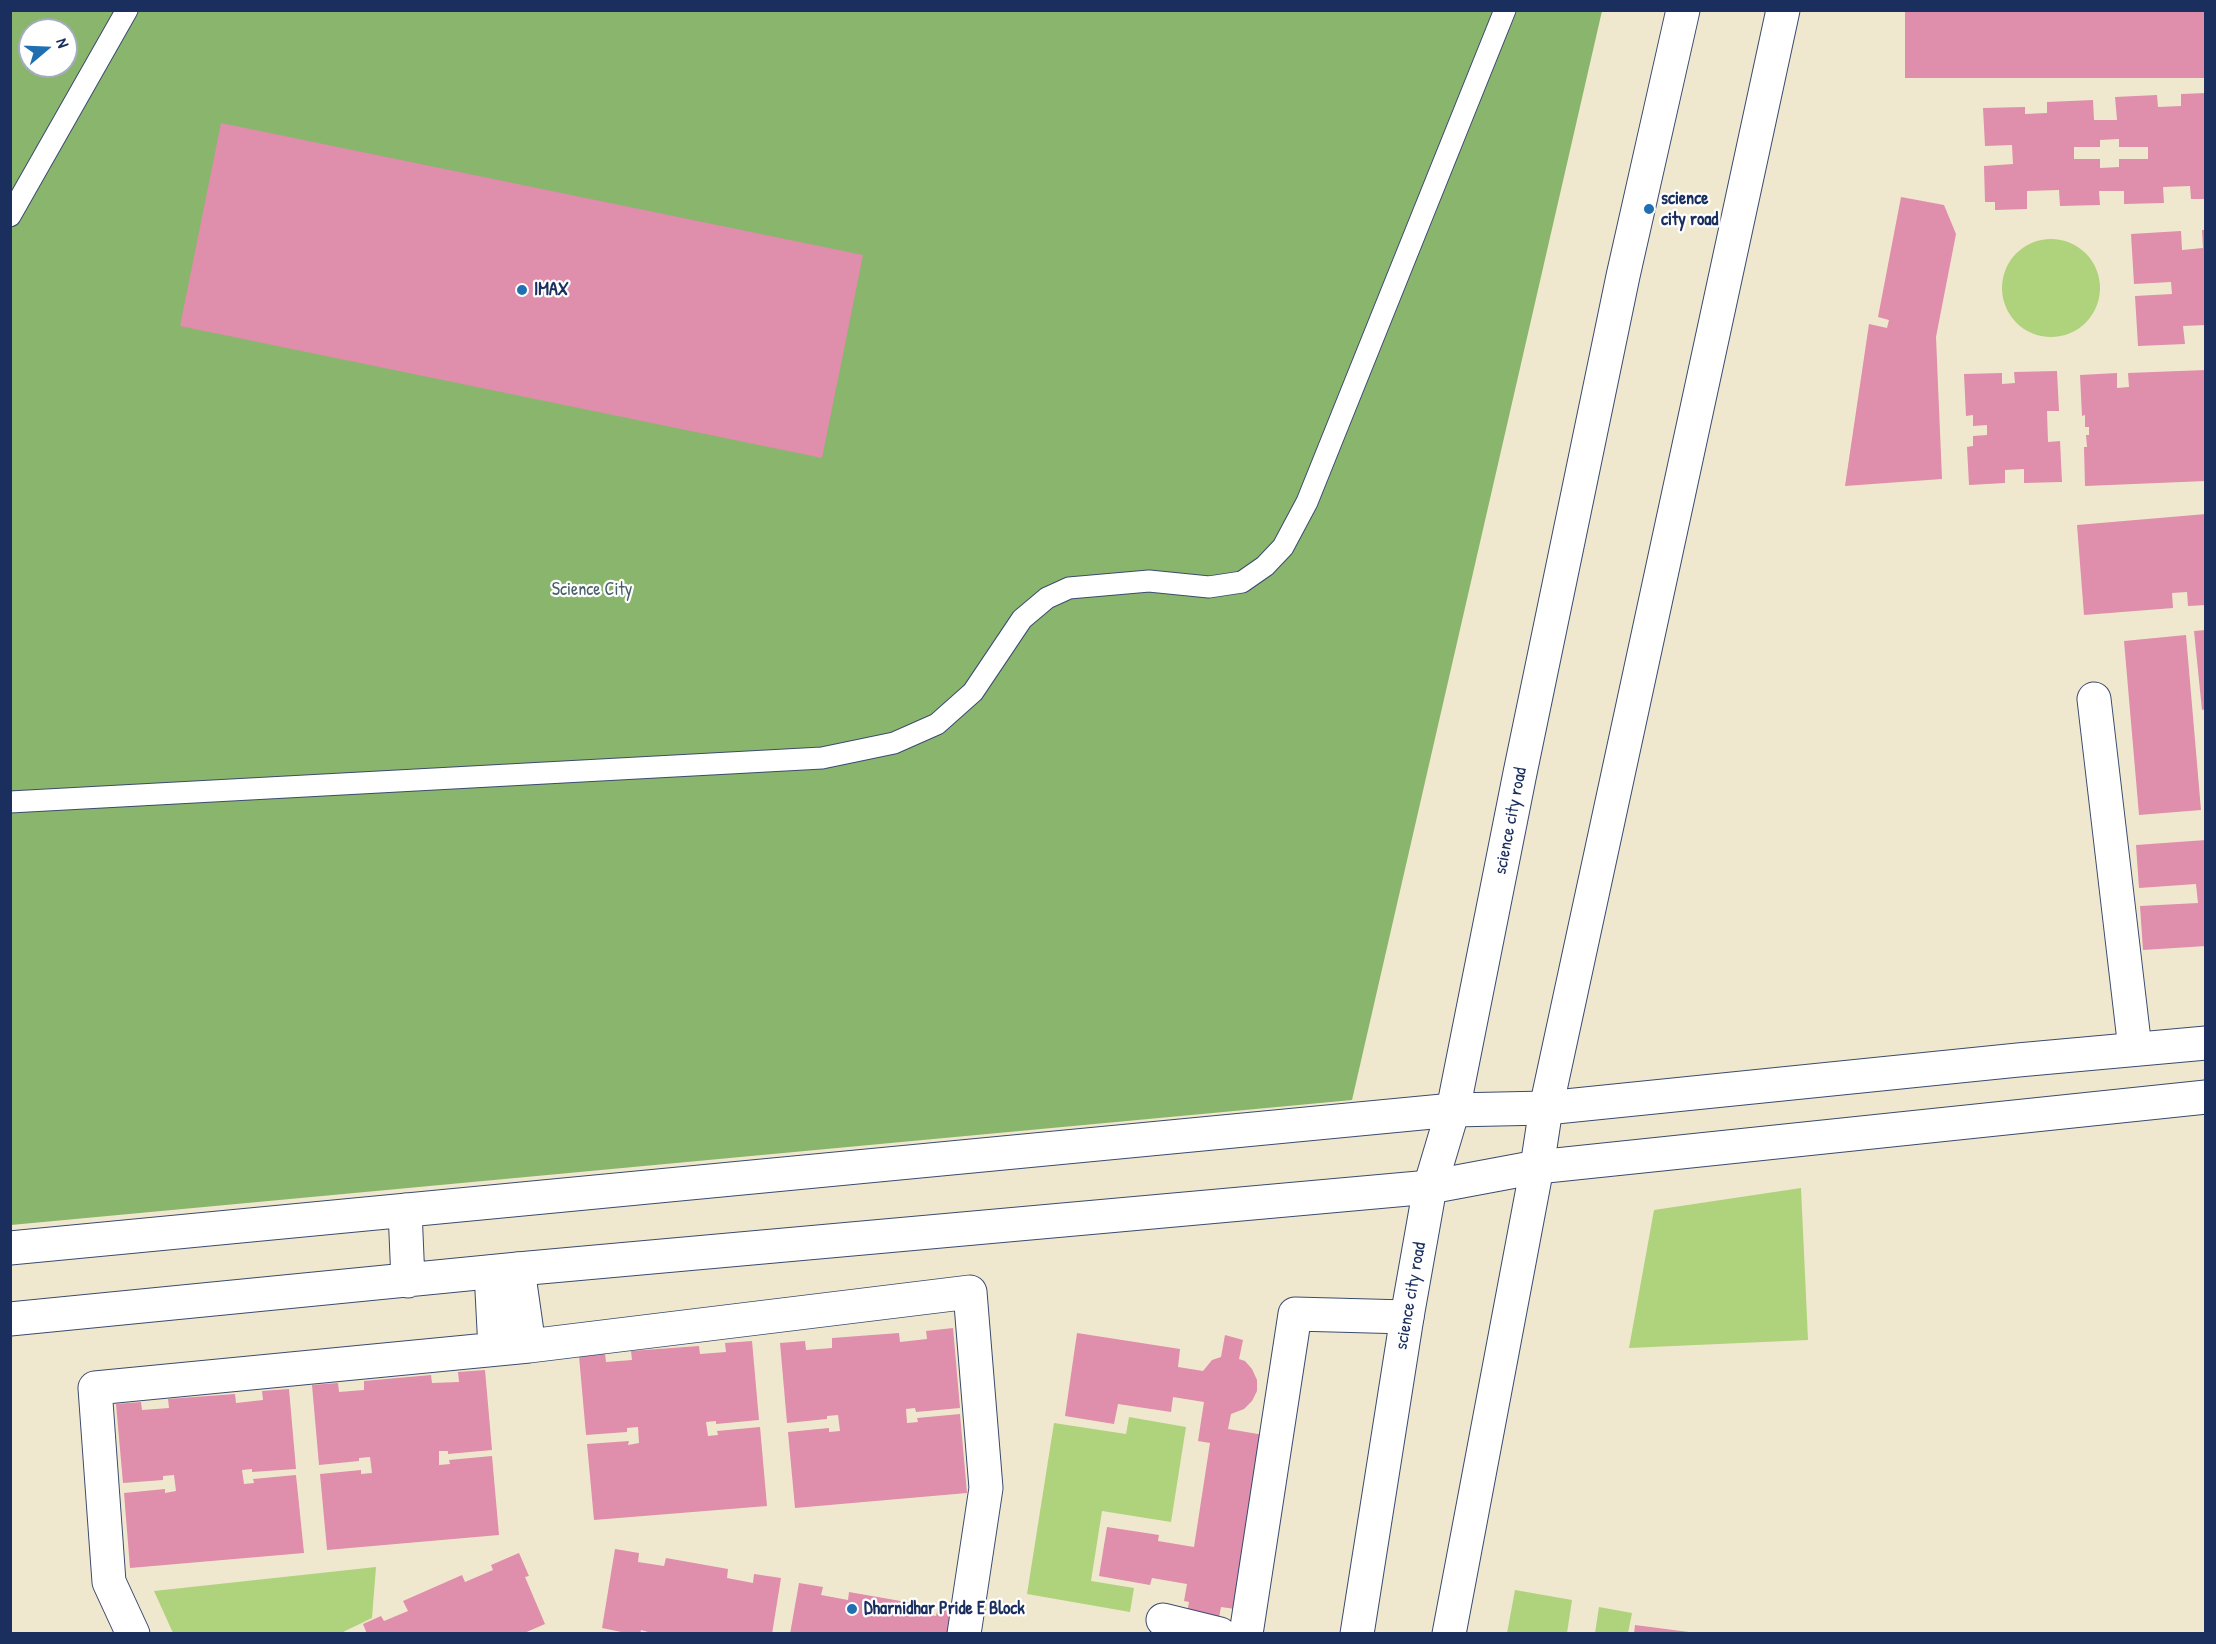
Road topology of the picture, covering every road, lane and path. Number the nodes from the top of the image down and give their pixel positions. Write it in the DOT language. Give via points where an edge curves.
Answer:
graph roads {
  1 [pos="127,10"];
  2 [pos="1505,10"];
  3 [pos="1683,10"];
  4 [pos="1783,10"];
  5 [pos="10,216"];
  6 [pos="2094,699"];
  7 [pos="10,802"];
  8 [pos="2205,1043"];
  9 [pos="2135,1049"];
  10 [pos="2205,1096"];
  11 [pos="1546,1108"];
  12 [pos="1453,1110"];
  13 [pos="1537,1167"];
  14 [pos="1430,1187"];
  15 [pos="405,1210"];
  16 [pos="10,1248"];
  17 [pos="505,1270"];
  18 [pos="408,1281"];
  19 [pos="1407,1317"];
  20 [pos="10,1319"];
  21 [pos="529,1346"];
  22 [pos="495,1349"];
  23 [pos="1163,1620"];
  24 [pos="132,1634"];
  25 [pos="964,1634"];
  26 [pos="1220,1634"];
  27 [pos="1246,1634"];
  28 [pos="1357,1634"];
  29 [pos="1449,1634"];
  1 -- 5 [label="lane"];
  2 -- 7 [label="lane" via="1307,502 1283,547 1242,582 1209,586 1149,581 1070,588 1047,598 1022,619 973,692 937,724 894,743 822,758"];
  3 -- 12 [label="street, science city road" via="1623,276"];
  4 -- 11 [label="street"];
  6 -- 9 [label="street"];
  8 -- 9 [label="street"];
  9 -- 11 [label="street"];
  10 -- 13 [label="street"];
  11 -- 12 [label="street"];
  11 -- 13 [label="street"];
  12 -- 14 [label="street, science city road"];
  12 -- 15 [label="street"];
  13 -- 14 [label="street"];
  13 -- 29 [label="street"];
  14 -- 17 [label="street"];
  14 -- 19 [label="street, science city road"];
  15 -- 16 [label="street"];
  15 -- 18 [label="street"];
  17 -- 18 [label="street"];
  17 -- 21 [label="street"];
  17 -- 22 [label="street"];
  18 -- 20 [label="street"];
  19 -- 27 [label="street" via="1295,1314"];
  19 -- 28 [label="street, science city road"];
  21 -- 22 [label="street"];
  21 -- 25 [label="street" via="970,1292 986,1488"];
  22 -- 24 [label="street" via="95,1388 109,1582"];
  23 -- 26 [label="street"];
}
